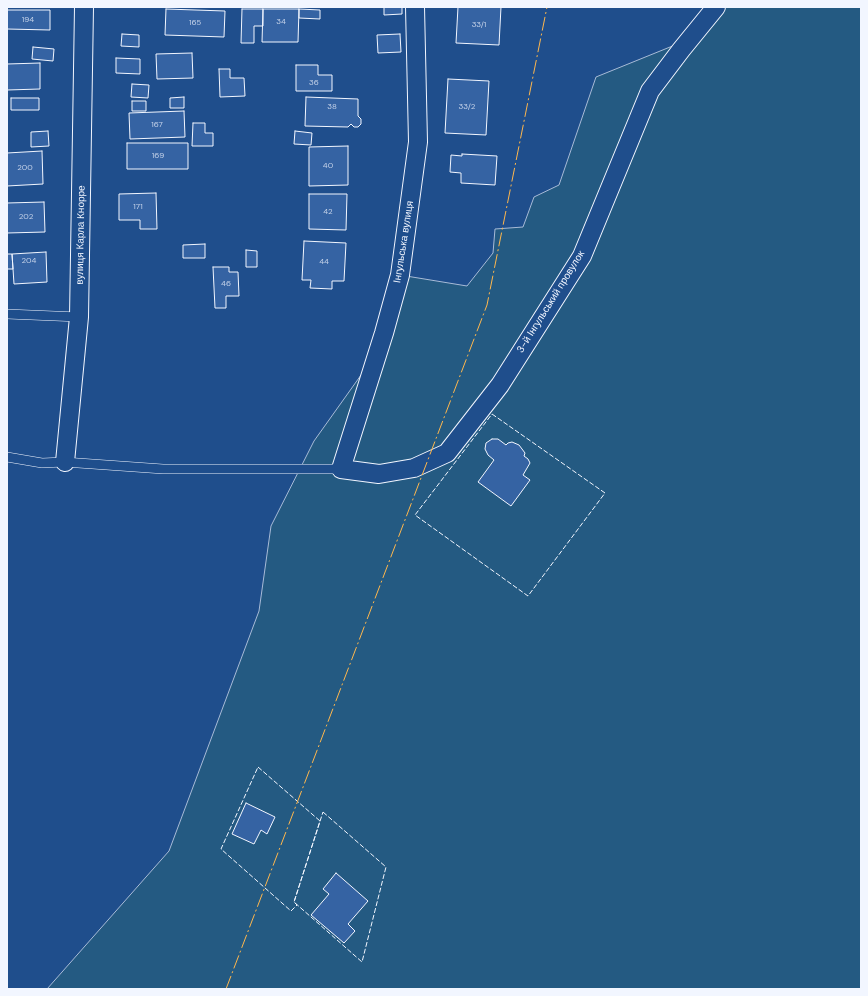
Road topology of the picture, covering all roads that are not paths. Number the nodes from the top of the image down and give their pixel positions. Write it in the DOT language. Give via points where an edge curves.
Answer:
graph roads {
  1 [pos="84,7"];
  2 [pos="416,7"];
  3 [pos="716,7"];
  4 [pos="7,314"];
  5 [pos="79,317"];
  6 [pos="7,457"];
  7 [pos="65,462"];
  8 [pos="341,469"];
  1 -- 5 [label="street, вулиця Карла Кнорре"];
  2 -- 8 [label="street, Інгульська вулиця" via="418,142 400,274"];
  3 -- 8 [label="street, 3-й Інгульський провулок" via="650,91 582,256 500,385 447,453 414,468 379,474"];
  4 -- 5 [label="lane"];
  5 -- 7 [label="street, вулиця Карла Кнорре"];
  6 -- 7 [label="lane" via="42,463"];
  7 -- 8 [label="lane" via="163,468"];
}
